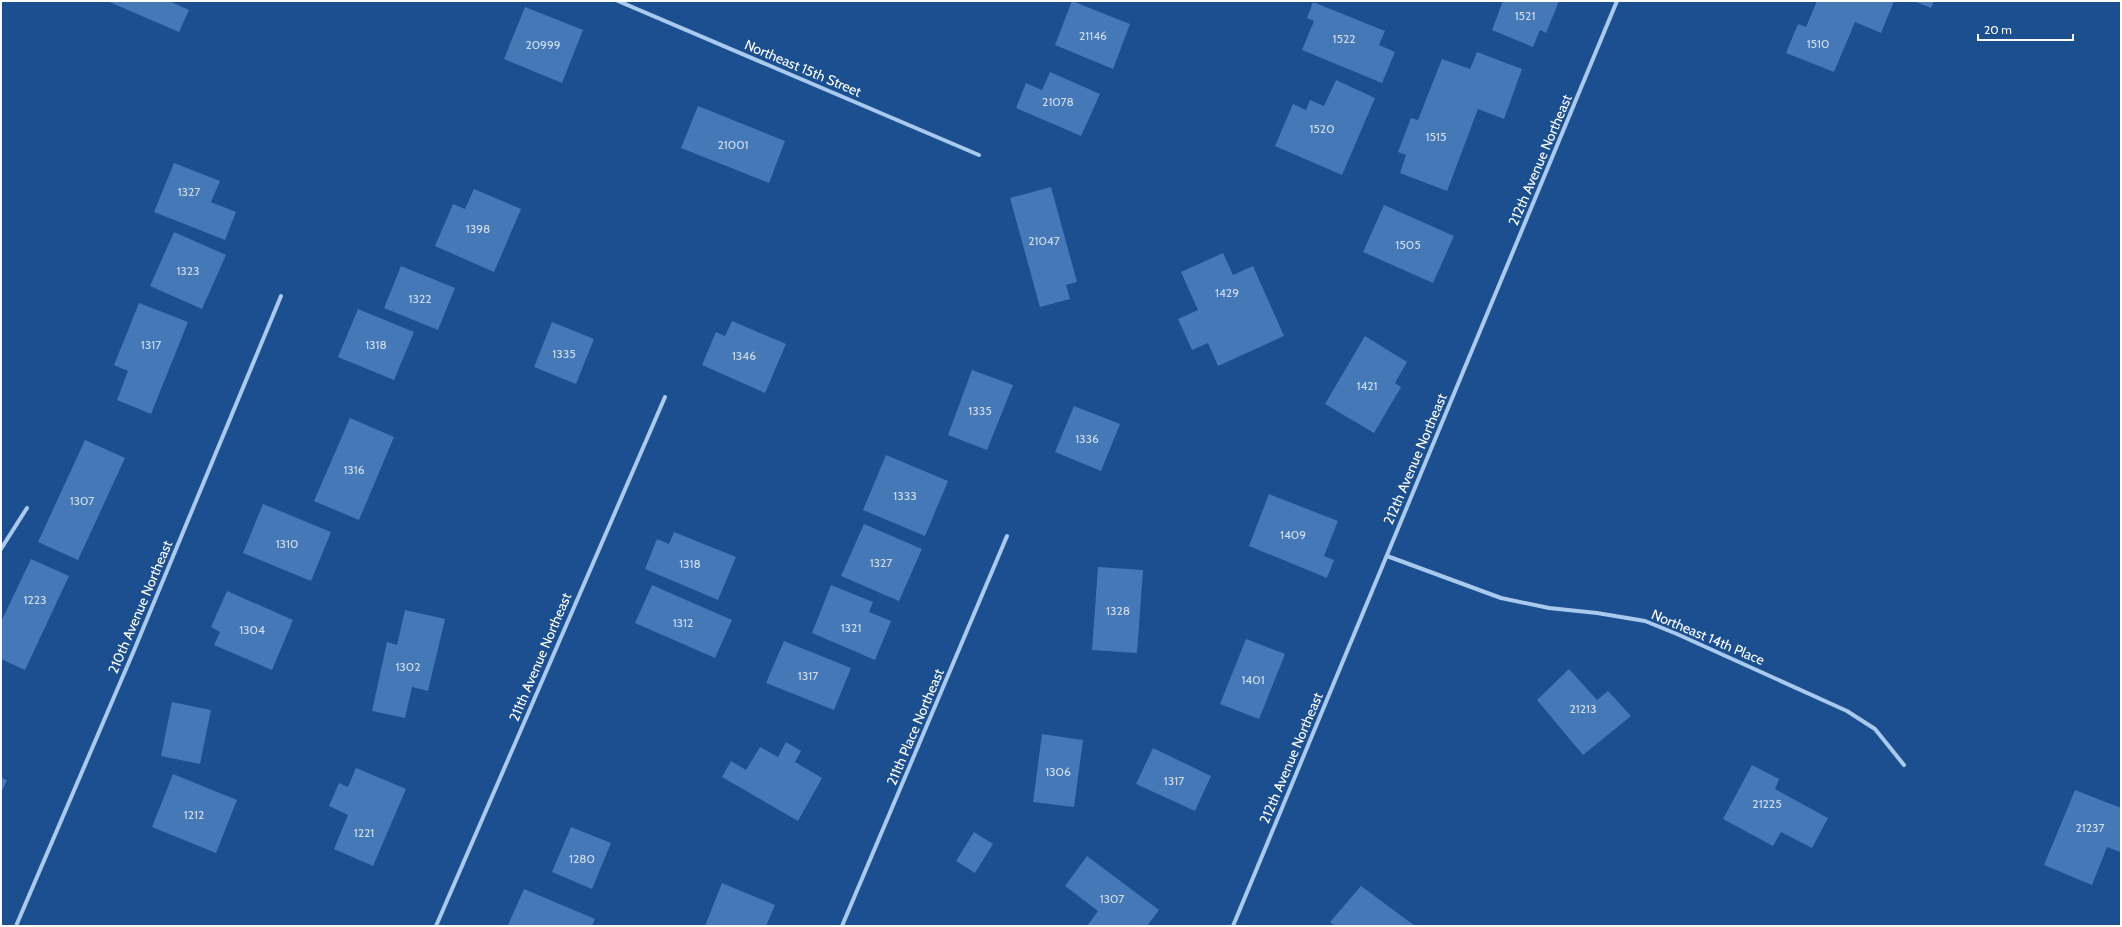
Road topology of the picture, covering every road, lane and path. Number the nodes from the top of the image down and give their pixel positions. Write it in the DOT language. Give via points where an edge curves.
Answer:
graph roads {
  1 [pos="618,1"];
  2 [pos="1618,1"];
  3 [pos="979,155"];
  4 [pos="281,296"];
  5 [pos="665,397"];
  6 [pos="27,508"];
  7 [pos="1007,536"];
  8 [pos="1,550"];
  9 [pos="1387,556"];
  10 [pos="1904,764"];
  11 [pos="16,926"];
  12 [pos="436,926"];
  13 [pos="842,926"];
  14 [pos="1233,926"];
  1 -- 3 [label="street, Northeast 15th Street"];
  2 -- 9 [label="street, 212th Avenue Northeast"];
  4 -- 11 [label="street, 210th Avenue Northeast"];
  5 -- 12 [label="street, 211th Avenue Northeast"];
  6 -- 8 [label="street"];
  7 -- 13 [label="street, 211th Place Northeast"];
  9 -- 10 [label="street, Northeast 14th Place" via="1501,598 1549,608 1645,621 1847,711 1875,729"];
  9 -- 14 [label="street, 212th Avenue Northeast"];
}
